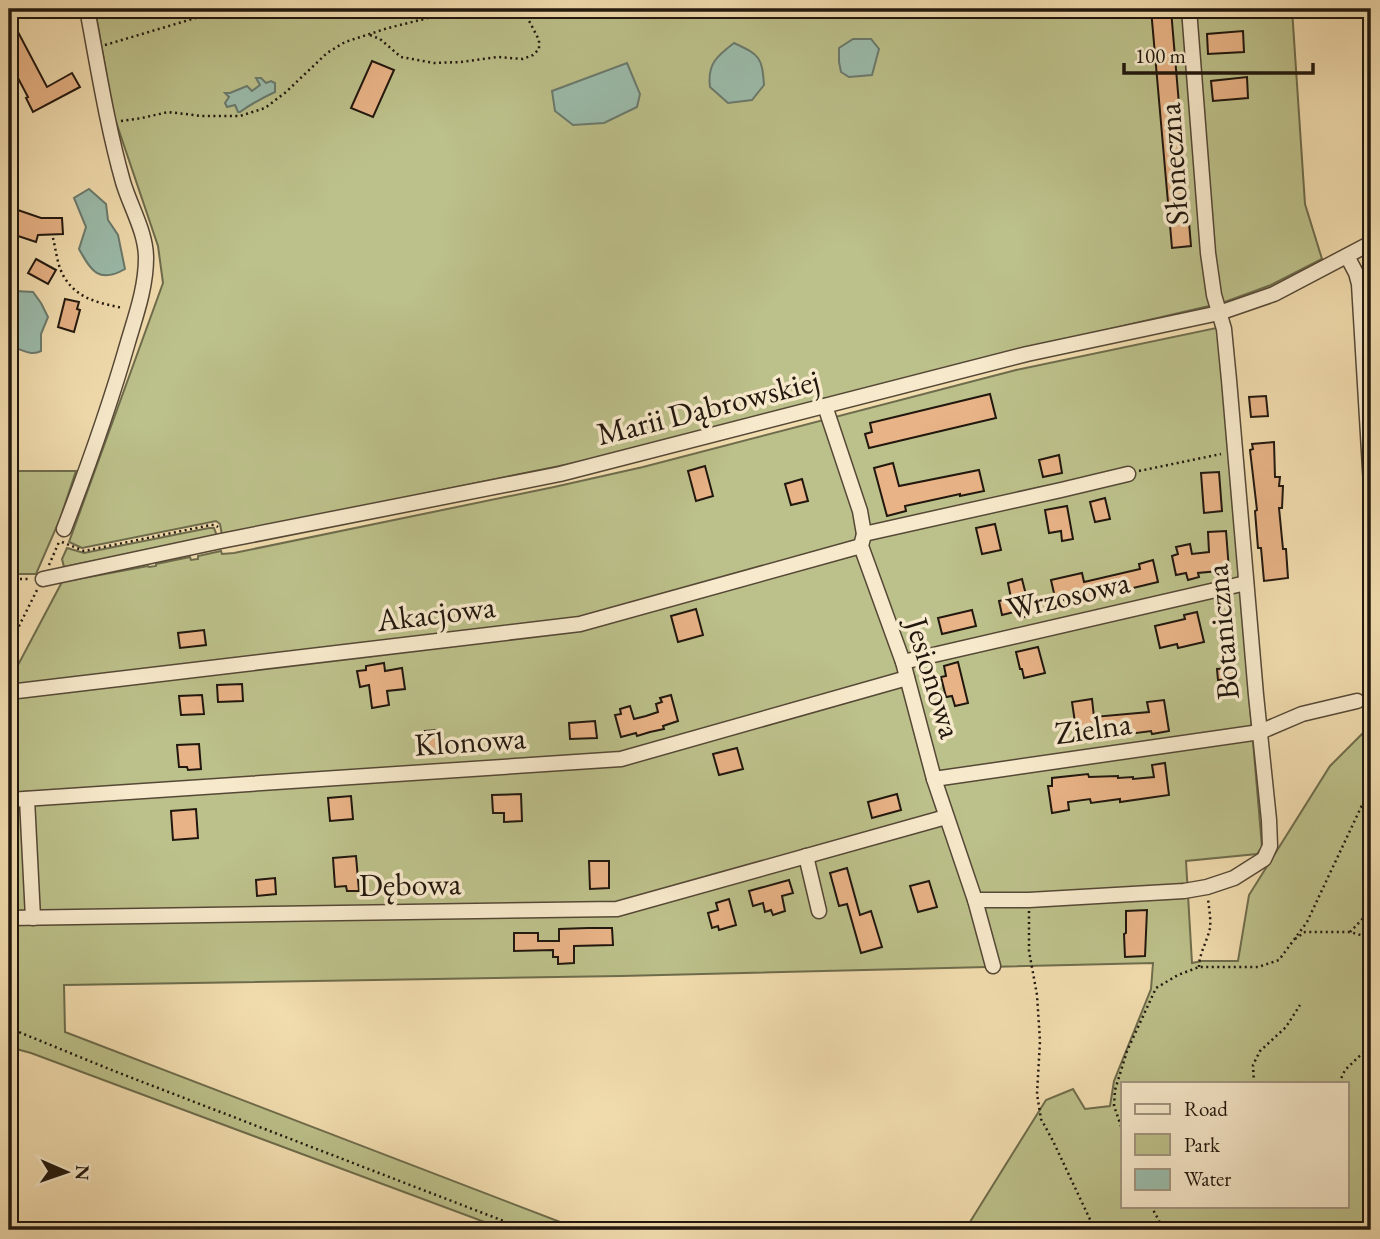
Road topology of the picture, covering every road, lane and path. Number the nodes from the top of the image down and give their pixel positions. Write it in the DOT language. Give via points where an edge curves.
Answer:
graph roads {
  1 [pos="88,9"];
  2 [pos="226,9"];
  3 [pos="464,9"];
  4 [pos="523,9"];
  5 [pos="1189,9"];
  6 [pos="370,35"];
  7 [pos="95,47"];
  8 [pos="108,122"];
  9 [pos="53,238"];
  10 [pos="1371,243"];
  11 [pos="1347,256"];
  12 [pos="137,311"];
  13 [pos="1219,313"];
  14 [pos="825,406"];
  15 [pos="1235,451"];
  16 [pos="1128,474"];
  17 [pos="1371,485"];
  18 [pos="219,531"];
  19 [pos="62,535"];
  20 [pos="863,540"];
  21 [pos="9,579"];
  22 [pos="43,579"];
  23 [pos="1246,583"];
  24 [pos="9,646"];
  25 [pos="903,662"];
  26 [pos="907,678"];
  27 [pos="9,692"];
  28 [pos="1364,699"];
  29 [pos="1260,732"];
  30 [pos="934,779"];
  31 [pos="1371,786"];
  32 [pos="27,799"];
  33 [pos="9,800"];
  34 [pos="946,817"];
  35 [pos="806,856"];
  36 [pos="1207,887"];
  37 [pos="975,900"];
  38 [pos="1029,900"];
  39 [pos="1371,909"];
  40 [pos="819,911"];
  41 [pos="9,918"];
  42 [pos="33,918"];
  43 [pos="1350,932"];
  44 [pos="1371,938"];
  45 [pos="1292,941"];
  46 [pos="993,966"];
  47 [pos="1199,967"];
  48 [pos="1300,1005"];
  49 [pos="9,1028"];
  50 [pos="1371,1045"];
  51 [pos="1254,1082"];
  52 [pos="1339,1082"];
  53 [pos="1121,1126"];
  54 [pos="1152,1208"];
  55 [pos="527,1230"];
  56 [pos="1095,1230"];
  57 [pos="1164,1230"];
  1 -- 7 [label="street"];
  2 -- 7 [label="path"];
  3 -- 6 [label="path"];
  4 -- 6 [label="path" via="539,49 523,59 414,60 401,57"];
  5 -- 13 [label="street, Słoneczna" via="1208,253"];
  6 -- 8 [label="path" via="327,53 265,108 240,116 168,112"];
  7 -- 8 [label="street"];
  8 -- 12 [label="street" via="145,248"];
  9 -- 12 [label="path" via="62,275 77,293"];
  10 -- 11 [label="street, Marii Dąbrowskiej"];
  11 -- 13 [label="street, Marii Dąbrowskiej" via="1274,294"];
  11 -- 17 [label="street" via="1359,284"];
  12 -- 19 [label="street" via="92,458"];
  13 -- 14 [label="street, Marii Dąbrowskiej" via="1027,354"];
  13 -- 15 [label="street, Botaniczna"];
  14 -- 20 [label="street, Jesionowa" via="860,511"];
  14 -- 22 [label="street, Marii Dąbrowskiej" via="560,474"];
  15 -- 16 [label="path"];
  15 -- 23 [label="street, Botaniczna"];
  16 -- 20 [label="street, Akacjowa"];
  18 -- 19 [label="path" via="211,525 84,551"];
  19 -- 22 [label="path"];
  20 -- 25 [label="street, Jesionowa"];
  20 -- 27 [label="street, Akacjowa" via="580,624"];
  21 -- 22 [label="path"];
  22 -- 24 [label="path"];
  23 -- 25 [label="street, Wrzosowa"];
  23 -- 29 [label="street, Botaniczna"];
  25 -- 26 [label="street, Jesionowa"];
  26 -- 30 [label="street, Jesionowa"];
  26 -- 32 [label="street, Klonowa" via="621,759"];
  28 -- 29 [label="street, Zielna" via="1302,714"];
  29 -- 30 [label="street, Zielna"];
  29 -- 36 [label="street, Botaniczna" via="1268,853 1234,878"];
  30 -- 34 [label="street, Jesionowa"];
  31 -- 45 [label="path" via="1307,922"];
  32 -- 33 [label="street, Klonowa"];
  32 -- 42 [label="street"];
  34 -- 35 [label="street, Dębowa"];
  34 -- 37 [label="street, Jesionowa"];
  35 -- 40 [label="street"];
  35 -- 42 [label="street, Dębowa" via="617,909"];
  36 -- 38 [label="street, Botaniczna"];
  36 -- 47 [label="path" via="1210,925"];
  37 -- 38 [label="street, Botaniczna"];
  37 -- 46 [label="street, Jesionowa"];
  38 -- 56 [label="path" via="1041,1119"];
  39 -- 43 [label="path"];
  41 -- 42 [label="street, Dębowa"];
  43 -- 44 [label="path"];
  43 -- 45 [label="path" via="1305,932"];
  45 -- 47 [label="path" via="1279,960 1258,967"];
  47 -- 53 [label="path" via="1156,988 1115,1090 1114,1106"];
  48 -- 51 [label="path" via="1286,1027 1260,1051 1252,1065"];
  49 -- 55 [label="path"];
  50 -- 52 [label="path" via="1345,1070"];
  54 -- 57 [label="path"];
}
